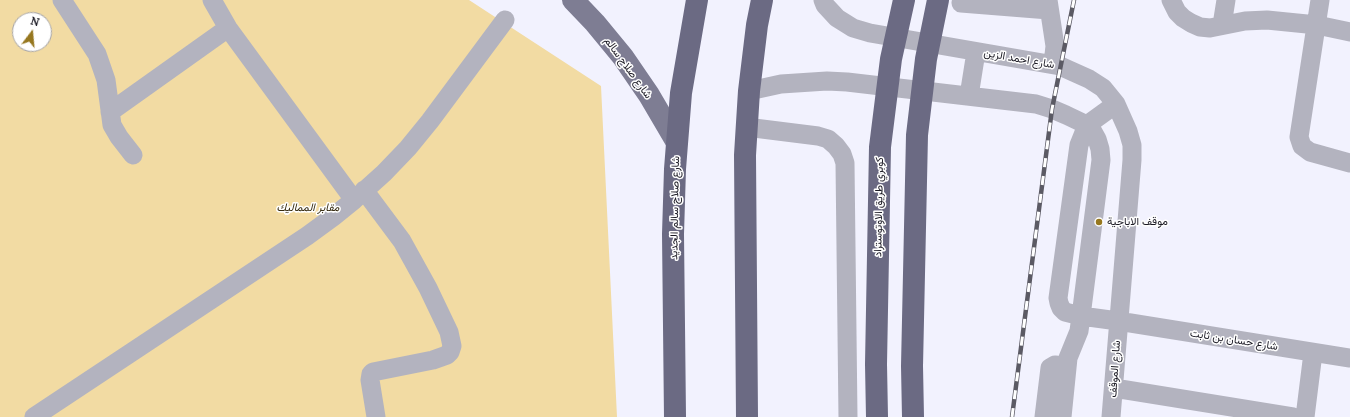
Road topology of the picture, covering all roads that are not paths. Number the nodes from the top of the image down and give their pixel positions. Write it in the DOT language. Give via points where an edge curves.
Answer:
graph roads {
  1 [pos="62,0"];
  2 [pos="212,0"];
  3 [pos="573,0"];
  4 [pos="697,0"];
  5 [pos="762,0"];
  6 [pos="823,0"];
  7 [pos="904,0"];
  8 [pos="938,0"];
  9 [pos="1171,0"];
  10 [pos="1226,0"];
  11 [pos="1320,0"];
  12 [pos="961,3"];
  13 [pos="1049,5"];
  14 [pos="505,20"];
  15 [pos="1222,25"];
  16 [pos="1317,25"];
  17 [pos="228,28"];
  18 [pos="1350,32"];
  19 [pos="976,52"];
  20 [pos="1053,64"];
  21 [pos="749,91"];
  22 [pos="969,96"];
  23 [pos="1116,104"];
  24 [pos="110,112"];
  25 [pos="1087,125"];
  26 [pos="746,127"];
  27 [pos="676,141"];
  28 [pos="133,155"];
  29 [pos="1350,163"];
  30 [pos="359,195"];
  31 [pos="1081,316"];
  32 [pos="1118,321"];
  33 [pos="1313,353"];
  34 [pos="1350,358"];
  35 [pos="1067,366"];
  36 [pos="1114,388"];
  37 [pos="34,417"];
  38 [pos="376,417"];
  39 [pos="675,417"];
  40 [pos="747,417"];
  41 [pos="848,417"];
  42 [pos="877,417"];
  43 [pos="912,417"];
  44 [pos="1044,417"];
  45 [pos="1062,417"];
  46 [pos="1111,417"];
  47 [pos="1293,417"];
  48 [pos="1305,417"];
  1 -- 24 [label="street" via="97,54 106,80"];
  2 -- 17 [label="street"];
  3 -- 27 [label="main road, شارع صلاح سالم" via="623,57"];
  4 -- 27 [label="highway, شارع صلاح سالم الجديد" via="681,92"];
  5 -- 21 [label="highway" via="756,25"];
  6 -- 19 [label="street, شارع احمد الزين" via="837,18 853,28"];
  7 -- 42 [label="highway, كوبري طريق الاوتوستراد, bridge" via="891,58 880,147"];
  8 -- 43 [label="highway, bridge" via="926,59 917,135"];
  9 -- 15 [label="street" via="1177,12 1191,24 1210,28"];
  10 -- 15 [label="street"];
  11 -- 16 [label="street"];
  12 -- 13 [label="street"];
  13 -- 20 [label="street" via="1055,46"];
  14 -- 30 [label="street" via="430,121 403,153"];
  15 -- 16 [label="street" via="1267,20"];
  16 -- 18 [label="street"];
  16 -- 29 [label="street" via="1299,137 1302,146 1310,152"];
  17 -- 24 [label="street"];
  17 -- 30 [label="street"];
  19 -- 20 [label="street, شارع احمد الزين"];
  19 -- 22 [label="street"];
  20 -- 23 [label="street, شارع احمد الزين" via="1089,79 1103,88"];
  21 -- 22 [label="street" via="781,84 827,81"];
  21 -- 26 [label="highway"];
  22 -- 25 [label="street" via="1036,104"];
  23 -- 25 [label="street"];
  23 -- 32 [label="street, شارع احمد الزين" via="1132,145"];
  24 -- 28 [label="street" via="112,125"];
  25 -- 31 [label="street" via="1097,139 1101,160"];
  25 -- 31 [label="street, شارع حسان بن ثابت" via="1079,145 1058,298 1065,312"];
  26 -- 40 [label="highway"];
  26 -- 41 [label="street" via="818,136 832,142 842,154 845,163"];
  27 -- 39 [label="highway, شارع صلاح سالم الجديد" via="673,202"];
  30 -- 37 [label="street" via="307,236"];
  30 -- 38 [label="street" via="402,241 449,332 452,346 447,355 371,374"];
  31 -- 32 [label="street, شارع حسان بن ثابت"];
  31 -- 35 [label="street"];
  32 -- 33 [label="street, شارع حسان بن ثابت"];
  32 -- 36 [label="street, شارع الموقف"];
  33 -- 34 [label="street, شارع حسان بن ثابت"];
  33 -- 48 [label="street"];
  35 -- 44 [label="street" via="1055,365 1050,368"];
  35 -- 45 [label="street"];
  36 -- 46 [label="street, شارع الموقف"];
  36 -- 47 [label="street"];
}
